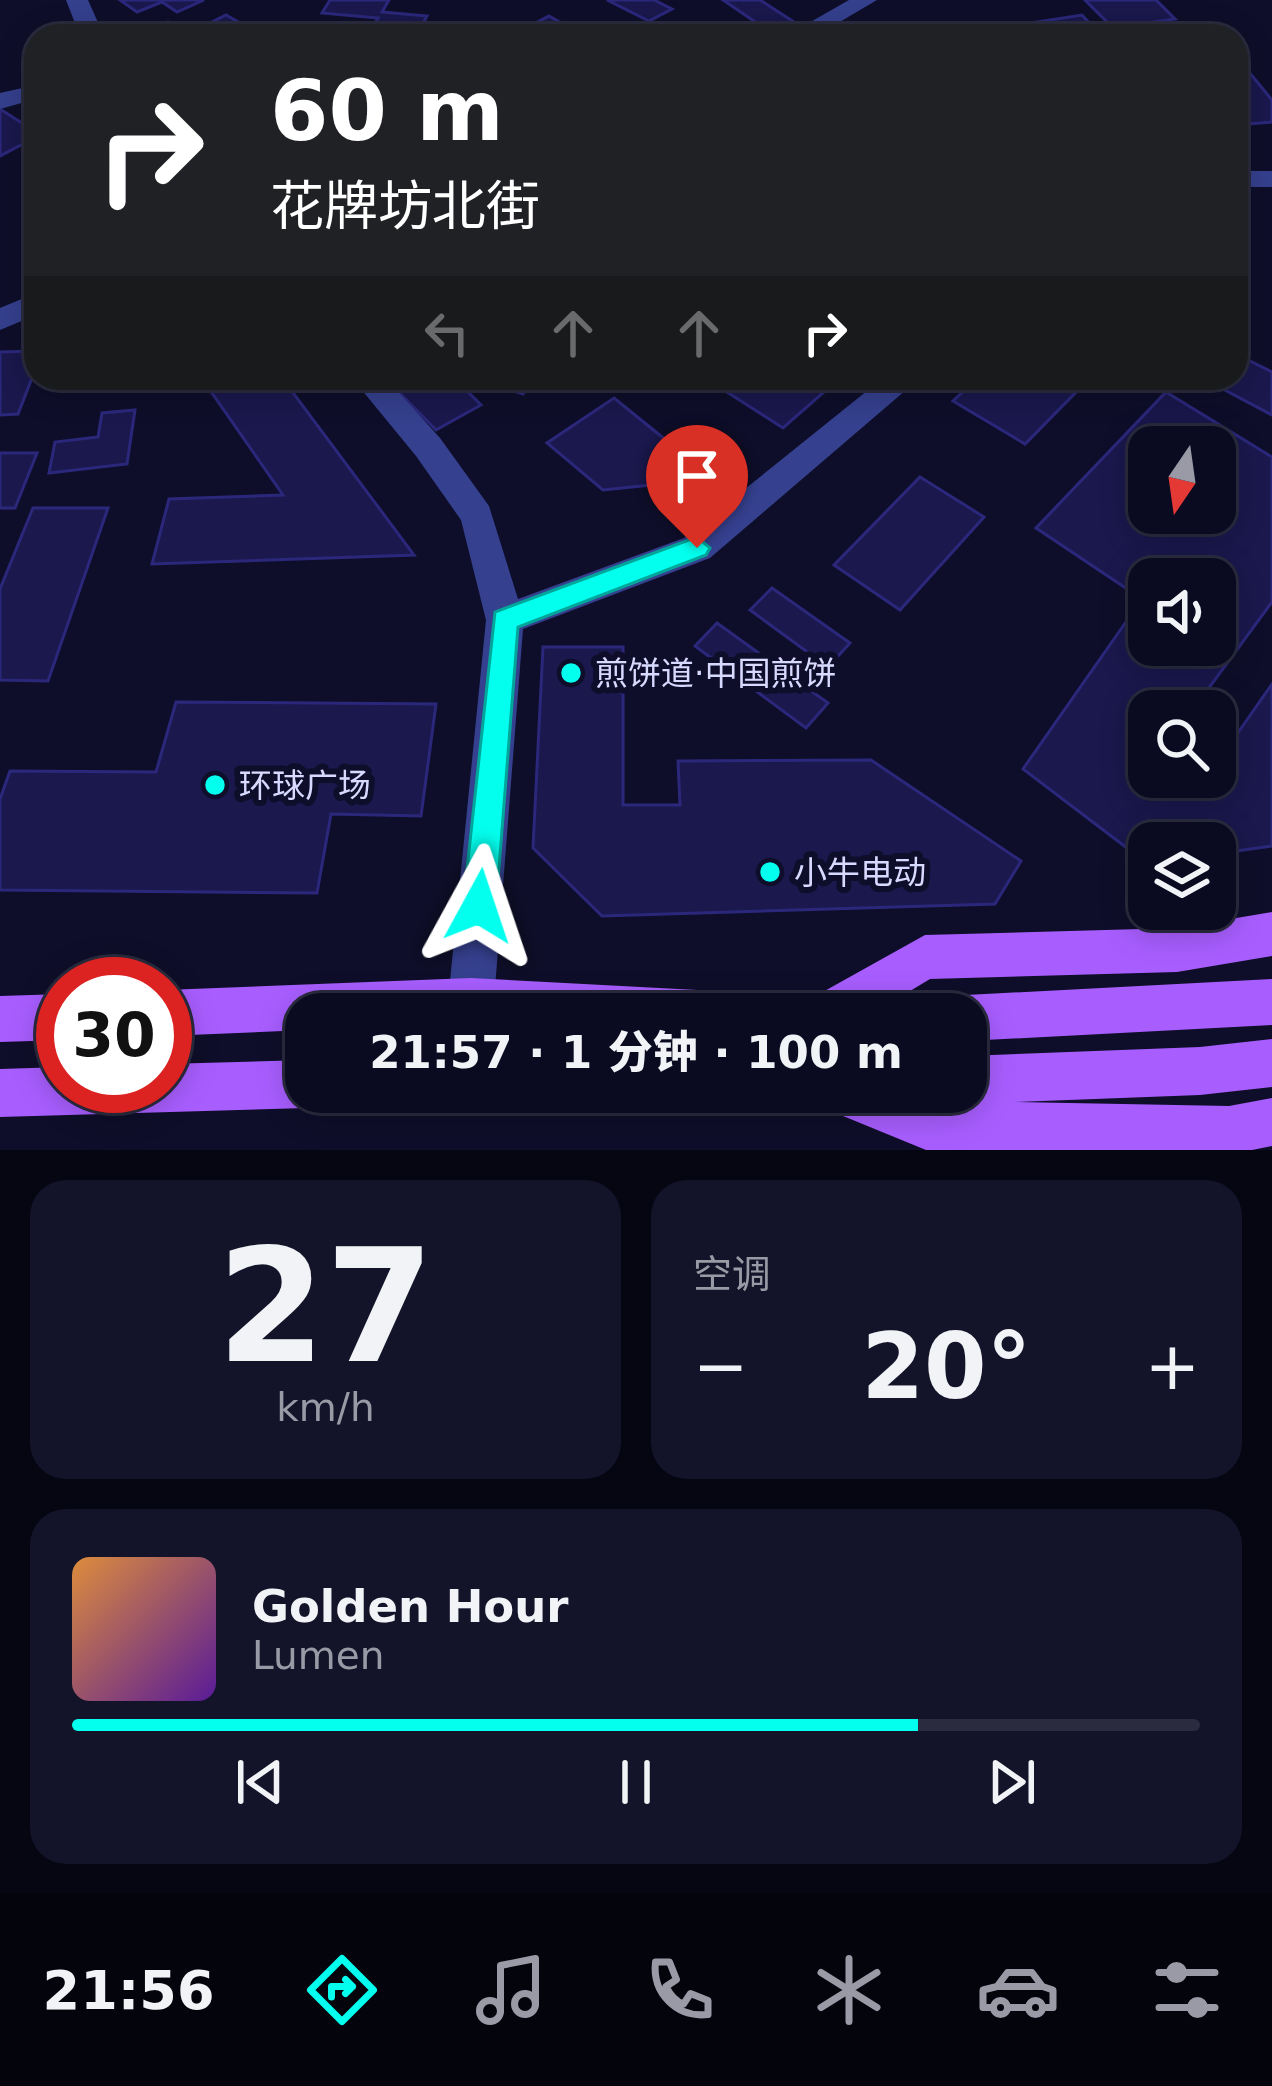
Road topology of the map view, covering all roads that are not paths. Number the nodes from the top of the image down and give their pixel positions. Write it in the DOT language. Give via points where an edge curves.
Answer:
graph roads {
  1 [pos="866,0"];
  2 [pos="821,24"];
  3 [pos="378,390"];
  4 [pos="889,390"];
  5 [pos="505,620"];
  6 [pos="1272,934"];
  7 [pos="472,993"];
  8 [pos="864,993"];
  9 [pos="1251,1004"];
  10 [pos="285,1008"];
  11 [pos="192,1012"];
  12 [pos="987,1017"];
  13 [pos="36,1018"];
  14 [pos="0,1019"];
  15 [pos="1263,1064"];
  16 [pos="987,1079"];
  17 [pos="285,1085"];
  18 [pos="0,1094"];
  19 [pos="894,1113"];
  20 [pos="1272,1123"];
  21 [pos="1135,1138"];
  1 -- 2 [label="street"];
  3 -- 5 [label="street" via="476,516"];
  4 -- 5 [label="street" via="697,548"];
  5 -- 7 [label="street"];
  6 -- 8 [label="main road" via="1177,950 925,957"];
  9 -- 12 [label="main road"];
  10 -- 11 [label="main road"];
  13 -- 14 [label="main road"];
  15 -- 16 [label="main road"];
  17 -- 18 [label="main road"];
  19 -- 21 [label="main road" via="934,1129"];
  20 -- 21 [label="main road"];
}
